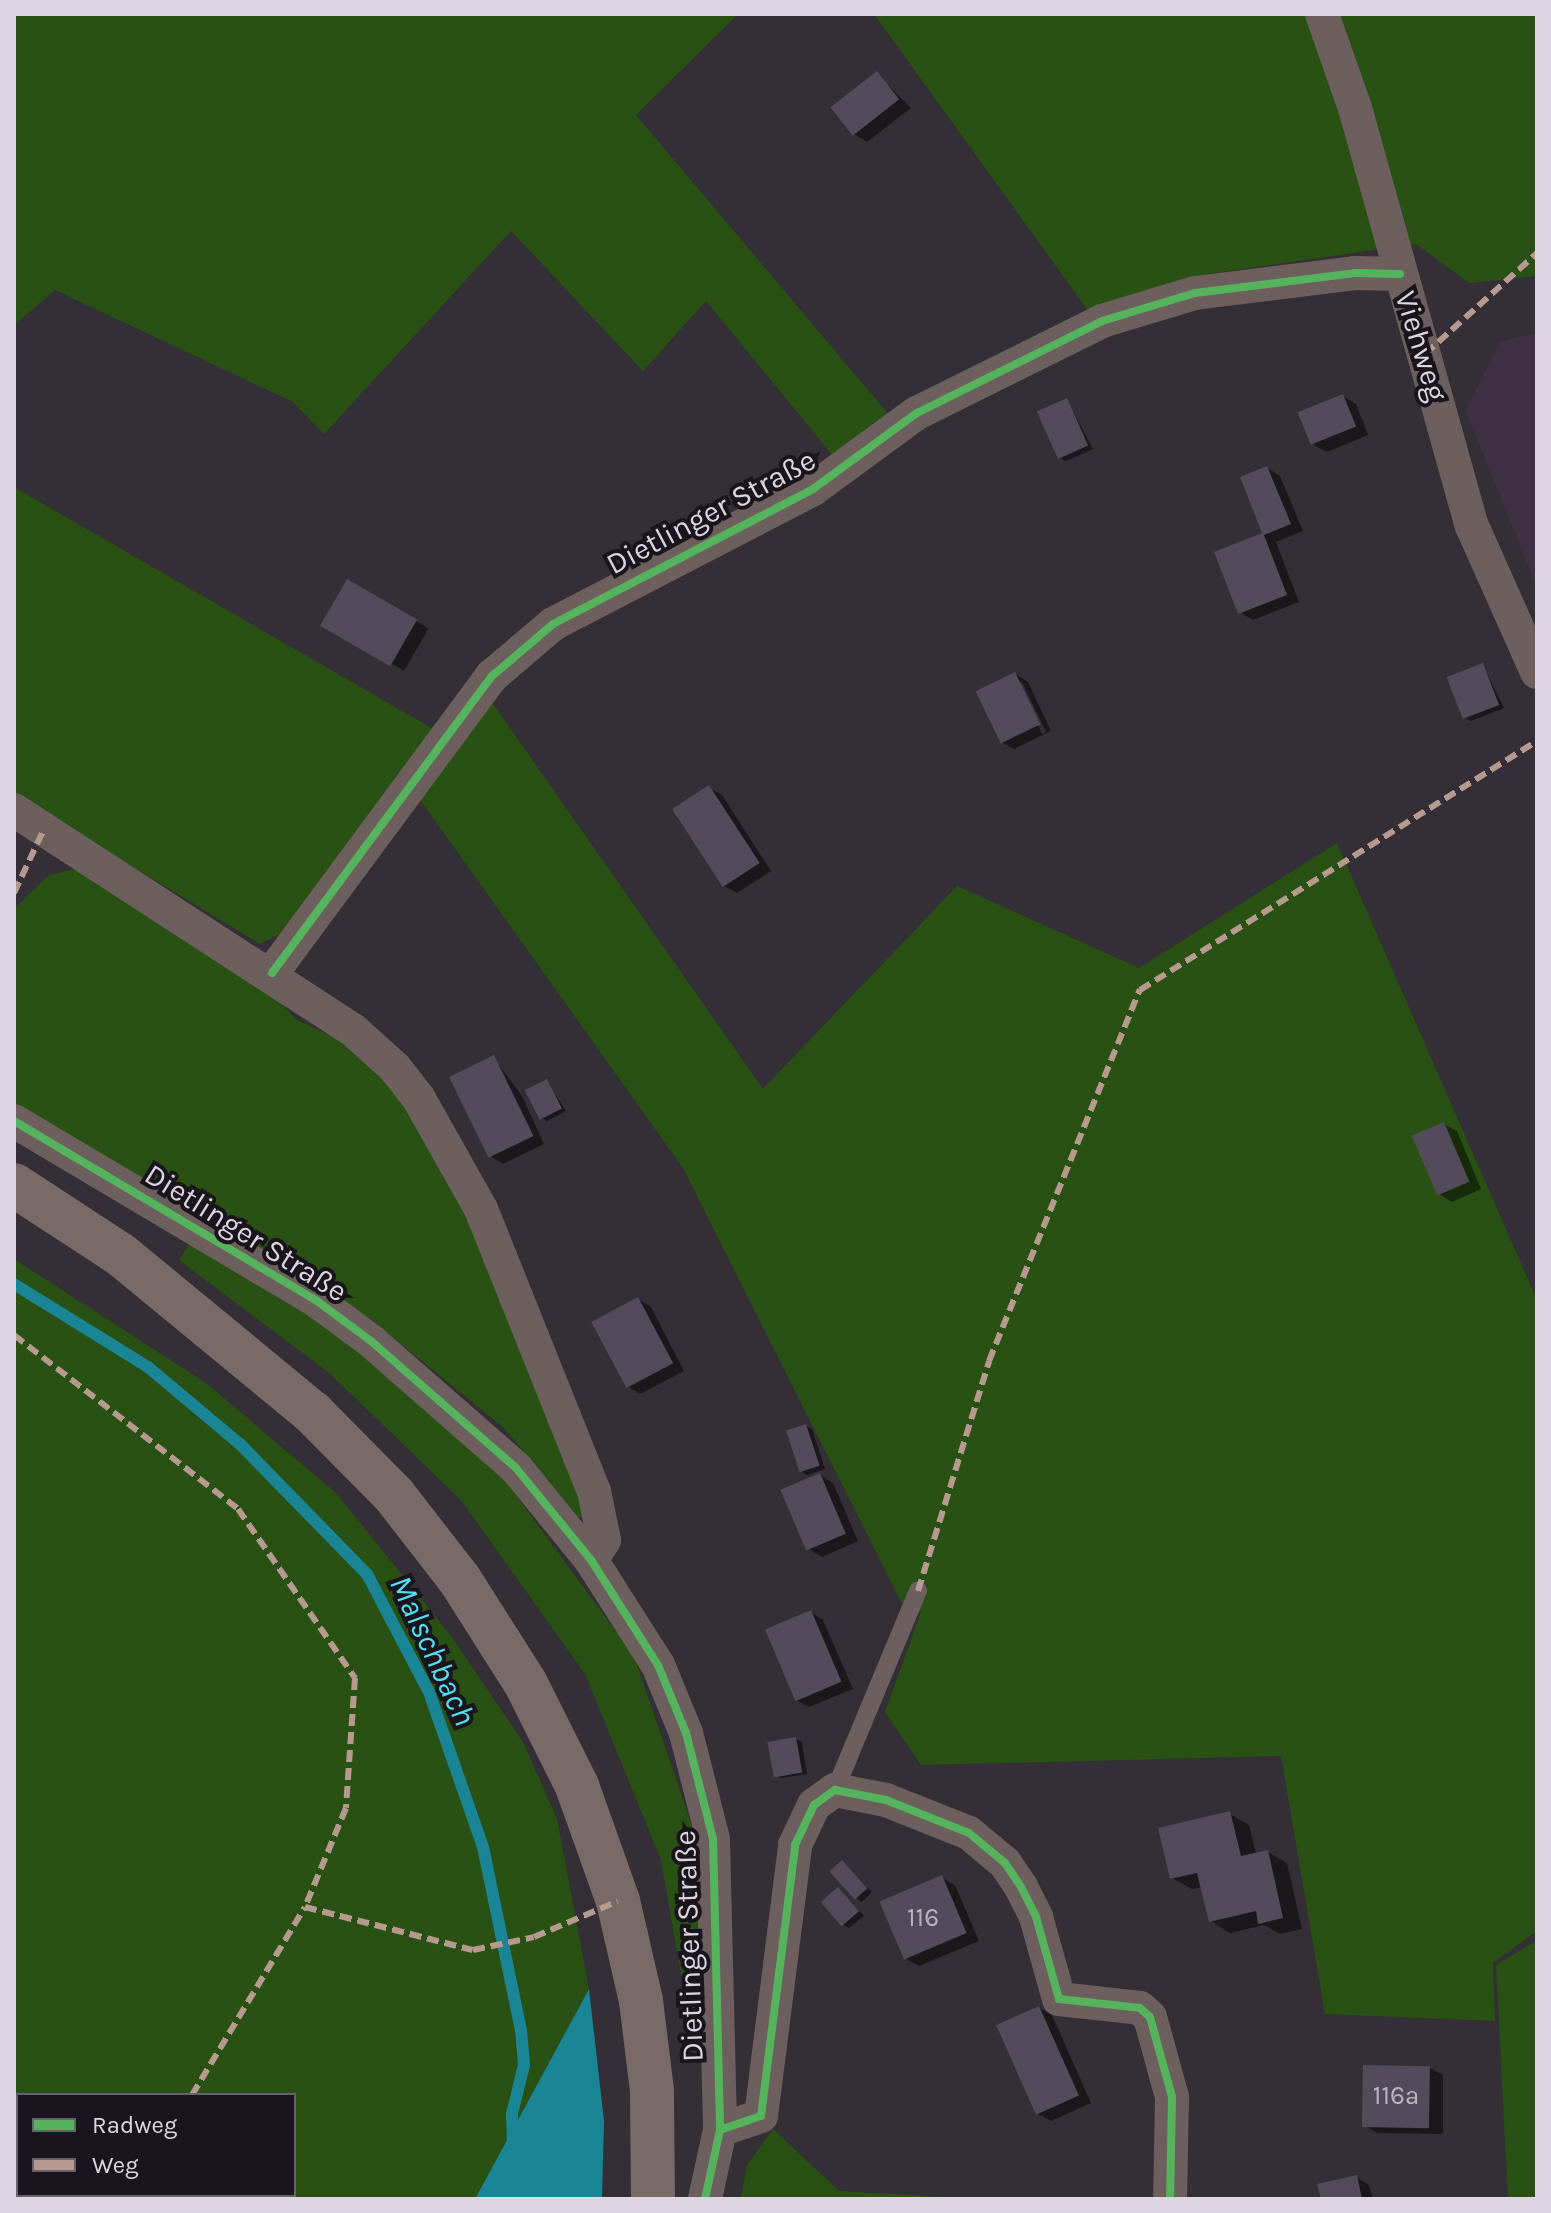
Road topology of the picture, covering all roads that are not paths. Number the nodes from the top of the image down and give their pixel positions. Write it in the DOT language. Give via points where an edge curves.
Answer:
graph roads {
  1 [pos="1322,14"];
  2 [pos="1400,274"];
  3 [pos="1537,672"];
  4 [pos="14,810"];
  5 [pos="272,973"];
  6 [pos="14,1121"];
  7 [pos="14,1185"];
  8 [pos="591,1560"];
  9 [pos="918,1591"];
  10 [pos="835,1790"];
  11 [pos="720,2130"];
  12 [pos="653,2199"];
  13 [pos="705,2199"];
  14 [pos="1170,2199"];
  1 -- 2 [label="street, Viehweg" via="1355,108"];
  2 -- 3 [label="street, Viehweg" via="1472,526"];
  2 -- 5 [label="street, Dietlinger Straße" via="1355,273 1195,293 1102,321 917,413 813,489 553,624 492,676"];
  4 -- 5 [label="street"];
  5 -- 8 [label="street" via="353,1030 395,1068 481,1209 594,1491 604,1540"];
  6 -- 8 [label="street, Dietlinger Straße" via="317,1301 371,1341 516,1468"];
  7 -- 12 [label="main road, Dietlinger Straße" via="120,1254 312,1412 394,1495 460,1580 526,1684 577,1786 618,1901 641,2001 652,2091"];
  8 -- 11 [label="street, Dietlinger Straße" via="658,1665 686,1733 708,1816 719,1956"];
  9 -- 10 [label="lane"];
  10 -- 11 [label="street" via="814,1805 795,1845 761,2116"];
  10 -- 14 [label="street" via="886,1800 969,1833 1005,1863 1021,1887 1036,1917 1059,1999 1140,2008 1150,2017 1172,2097"];
  11 -- 13 [label="street, Dietlinger Straße"];
}
